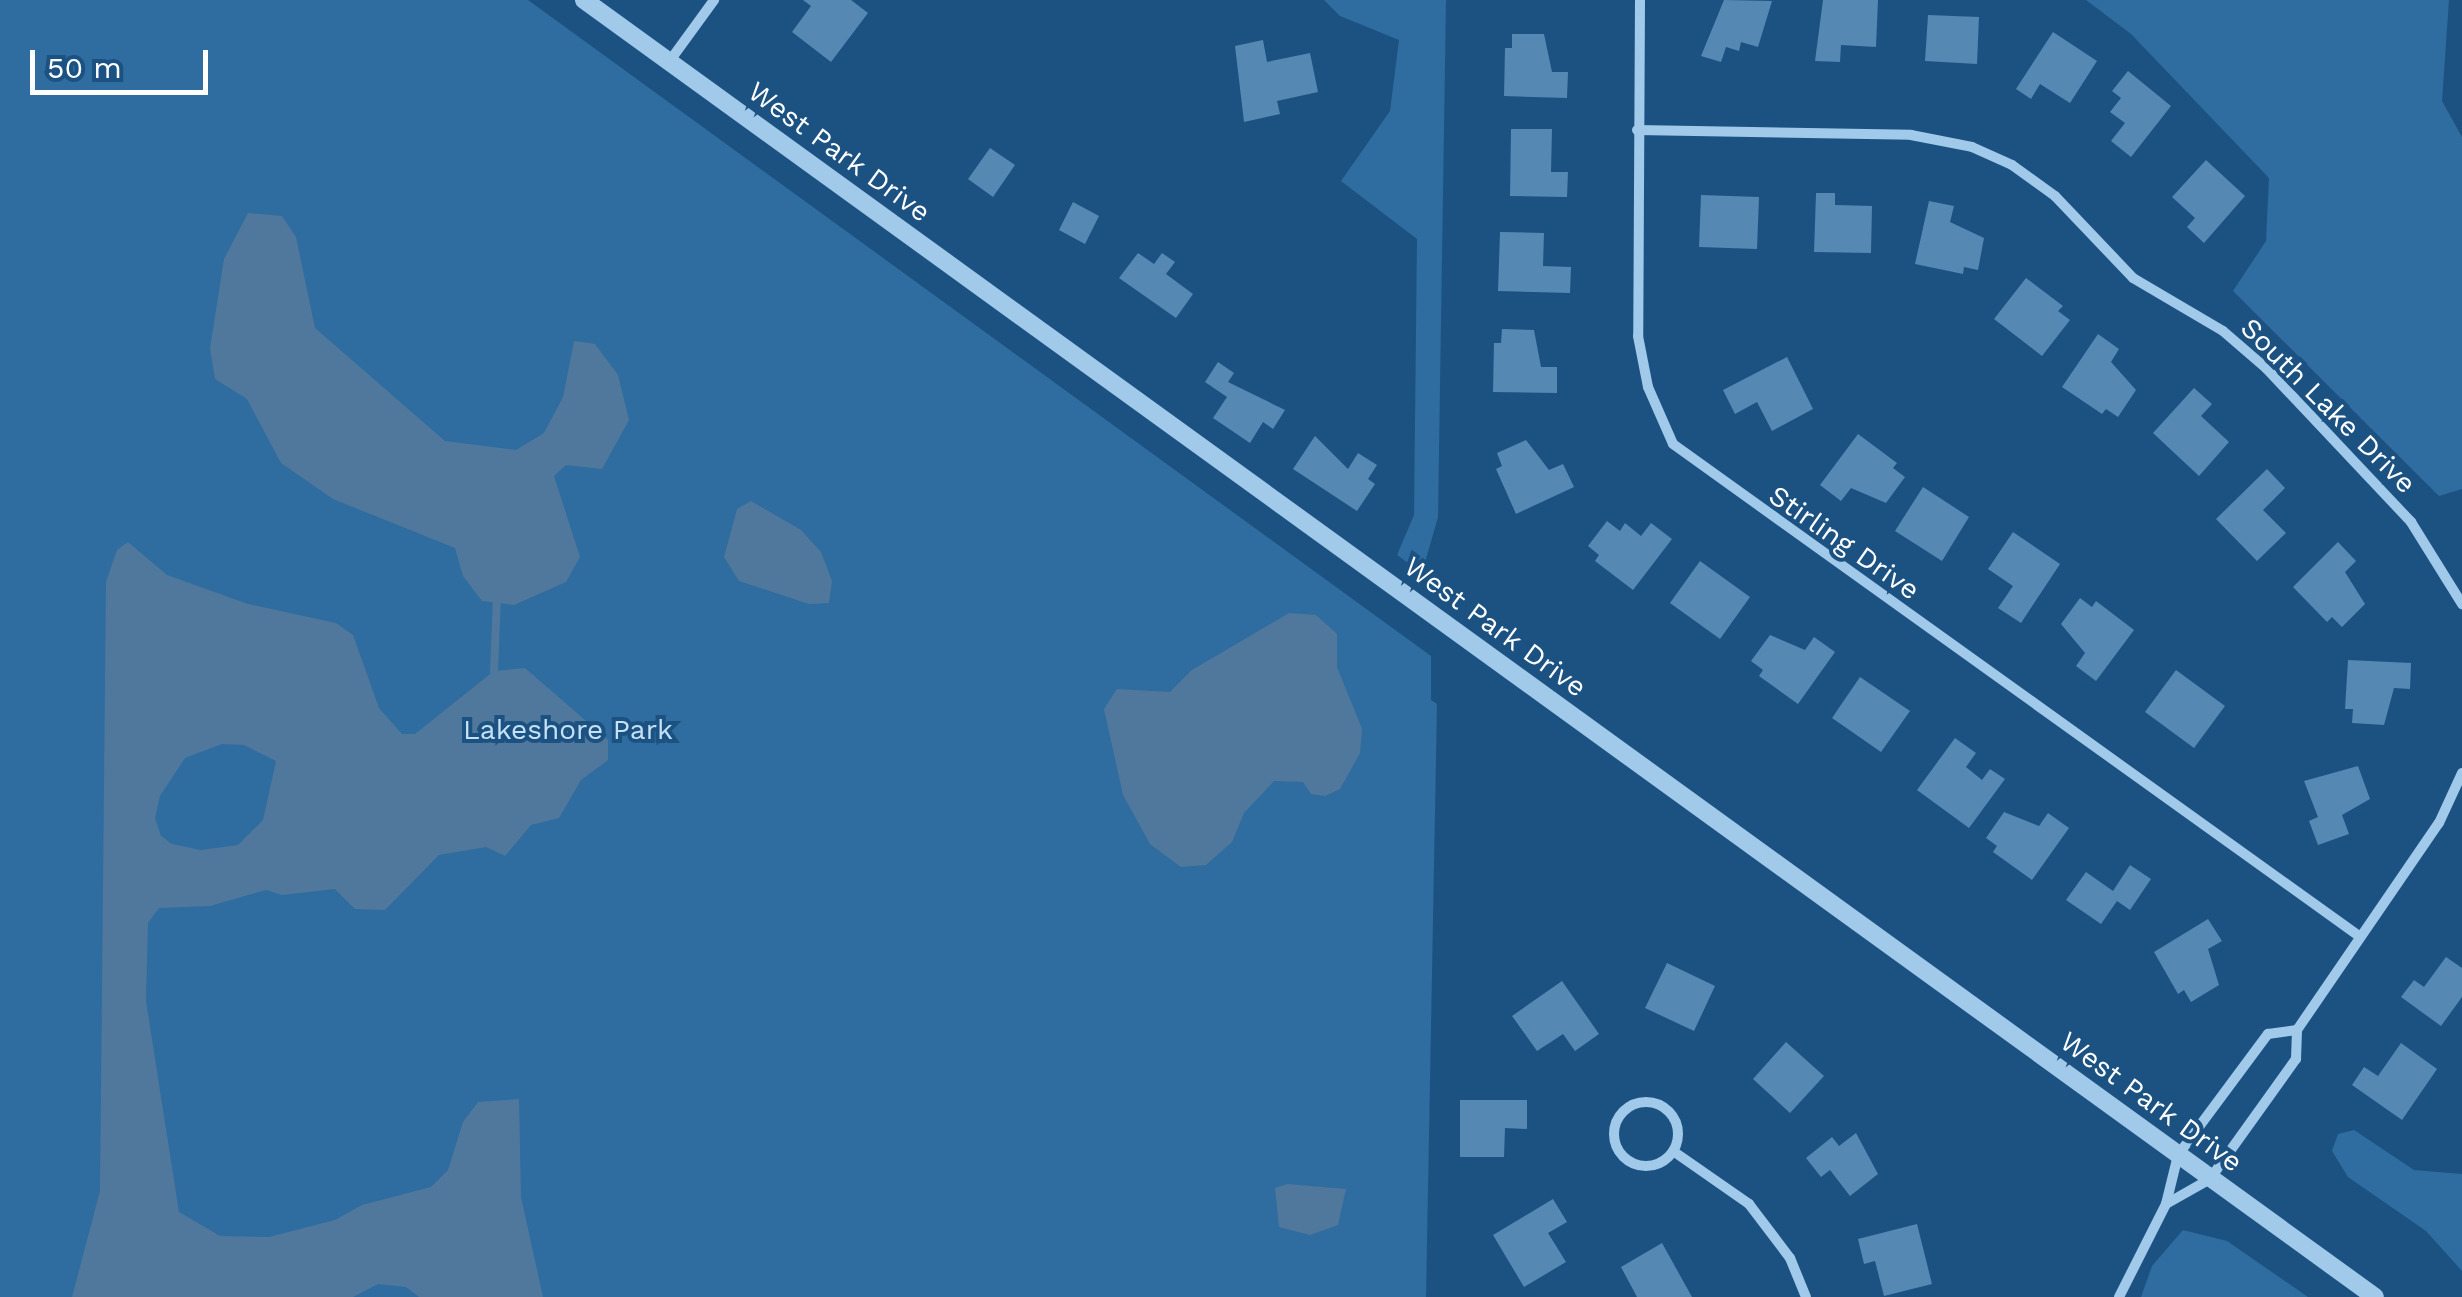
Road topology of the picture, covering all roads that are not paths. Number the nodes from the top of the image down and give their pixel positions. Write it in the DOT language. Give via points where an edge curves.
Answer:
graph roads {
  1 [pos="584,0"];
  2 [pos="714,0"];
  3 [pos="1640,0"];
  4 [pos="668,63"];
  5 [pos="1637,130"];
  6 [pos="2462,604"];
  7 [pos="2462,773"];
  8 [pos="2359,936"];
  9 [pos="2297,1030"];
  10 [pos="1673,1151"];
  11 [pos="2178,1156"];
  12 [pos="2210,1179"];
  13 [pos="2166,1204"];
  14 [pos="1806,1297"];
  15 [pos="2119,1297"];
  16 [pos="2375,1297"];
  1 -- 4 [label="street, West Park Drive"];
  2 -- 4 [label="street"];
  3 -- 5 [label="street, Stirling Drive"];
  4 -- 11 [label="street, West Park Drive"];
  5 -- 6 [label="street, South Lake Drive" via="1911,134 1962,144 2012,165 2055,196 2134,278 2223,331 2266,368 2411,522"];
  5 -- 8 [label="street, Stirling Drive" via="1642,362 1655,408 1683,456"];
  7 -- 8 [label="street" via="2438,823"];
  8 -- 9 [label="street"];
  9 -- 11 [label="street" via="2268,1034"];
  9 -- 12 [label="street" via="2296,1059"];
  10 -- 10 [label="street" via="1678,1131 1661,1106 1630,1105 1616,1120 1614,1142 1626,1160 1656,1165"];
  10 -- 14 [label="street" via="1749,1204 1790,1258"];
  11 -- 12 [label="street, West Park Drive"];
  11 -- 13 [label="street"];
  12 -- 13 [label="street"];
  12 -- 16 [label="street, West Park Drive"];
  13 -- 15 [label="street"];
}
